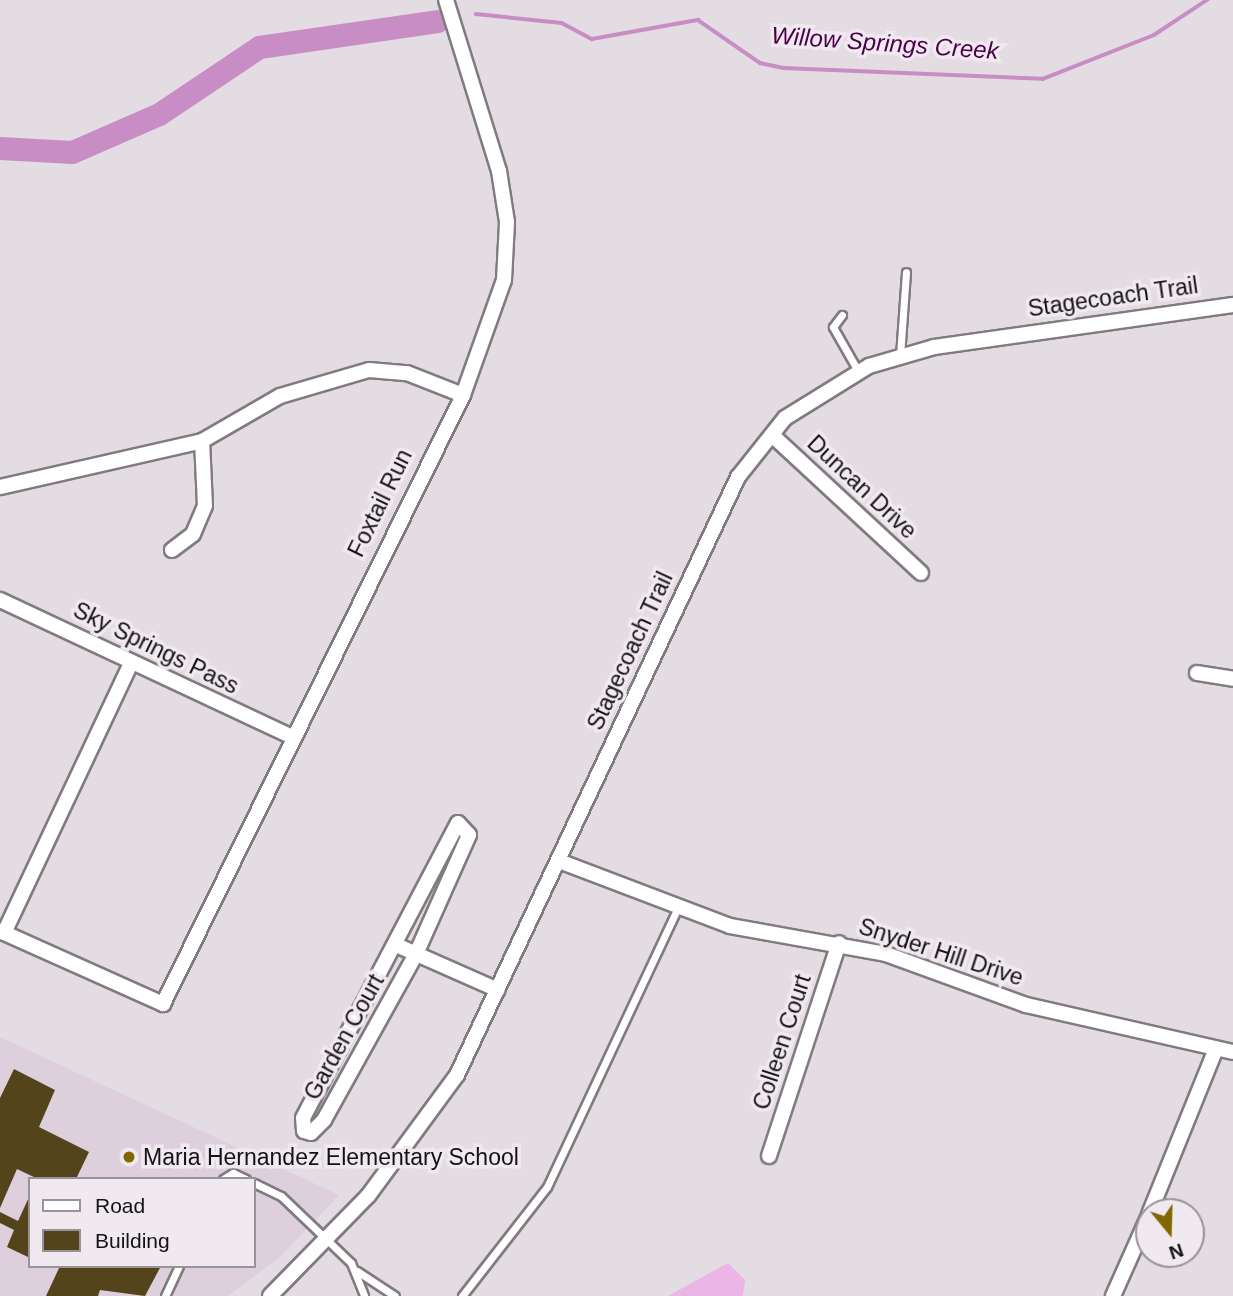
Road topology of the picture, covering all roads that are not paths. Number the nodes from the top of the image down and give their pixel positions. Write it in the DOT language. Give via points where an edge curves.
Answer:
graph roads {
  1 [pos="446,0"];
  2 [pos="906,272"];
  3 [pos="1233,305"];
  4 [pos="842,315"];
  5 [pos="900,357"];
  6 [pos="858,371"];
  7 [pos="463,395"];
  8 [pos="772,435"];
  9 [pos="202,441"];
  10 [pos="0,487"];
  11 [pos="172,550"];
  12 [pos="921,573"];
  13 [pos="0,600"];
  14 [pos="131,663"];
  15 [pos="1196,673"];
  16 [pos="1233,679"];
  17 [pos="292,737"];
  18 [pos="559,861"];
  19 [pos="680,904"];
  20 [pos="2,932"];
  21 [pos="839,943"];
  22 [pos="396,945"];
  23 [pos="416,954"];
  24 [pos="498,990"];
  25 [pos="1216,1049"];
  26 [pos="1233,1052"];
  27 [pos="769,1156"];
  28 [pos="226,1177"];
  29 [pos="242,1177"];
  30 [pos="256,1183"];
  31 [pos="1156,1198"];
  32 [pos="327,1239"];
  33 [pos="1135,1247"];
  34 [pos="177,1268"];
  35 [pos="356,1271"];
  36 [pos="165,1296"];
  37 [pos="270,1296"];
  38 [pos="364,1296"];
  39 [pos="395,1296"];
  40 [pos="462,1296"];
  41 [pos="1113,1296"];
  1 -- 7 [label="street, Foxtail Run" via="468,57 507,222 504,280"];
  2 -- 5 [label="lane"];
  3 -- 5 [label="street, Stagecoach Trail"];
  4 -- 6 [label="lane" via="833,327"];
  5 -- 6 [label="street, Stagecoach Trail"];
  6 -- 8 [label="street, Stagecoach Trail" via="785,418"];
  7 -- 9 [label="street" via="407,373 369,370 280,396"];
  7 -- 17 [label="street, Foxtail Run"];
  8 -- 12 [label="street, Duncan Drive"];
  8 -- 18 [label="street, Stagecoach Trail" via="738,477"];
  9 -- 10 [label="street"];
  9 -- 11 [label="street" via="205,506 192,534"];
  13 -- 14 [label="street, Sky Springs Pass"];
  14 -- 17 [label="street, Sky Springs Pass"];
  14 -- 20 [label="street"];
  15 -- 16 [label="street"];
  17 -- 20 [label="street, Foxtail Run" via="163,1004"];
  18 -- 19 [label="street, Snyder Hill Drive"];
  18 -- 24 [label="street, Stagecoach Trail"];
  19 -- 21 [label="street, Snyder Hill Drive" via="730,926"];
  19 -- 40 [label="lane" via="547,1187"];
  21 -- 25 [label="street, Snyder Hill Drive" via="934,969 1026,1004"];
  21 -- 27 [label="street, Colleen Court"];
  22 -- 23 [label="street"];
  22 -- 23 [label="street, Garden Court" via="450,830 464,823 469,835"];
  22 -- 23 [label="street, Garden Court" via="303,1118 304,1131 311,1133 324,1120"];
  23 -- 24 [label="street"];
  24 -- 32 [label="street, Stagecoach Trail" via="457,1075 421,1127"];
  25 -- 26 [label="street, Snyder Hill Drive"];
  25 -- 31 [label="street"];
  28 -- 29 [label="lane" via="233,1172"];
  30 -- 32 [label="lane" via="281,1196"];
  32 -- 35 [label="lane"];
  32 -- 37 [label="street, Stagecoach Trail"];
  33 -- 41 [label="street"];
  34 -- 36 [label="lane"];
  35 -- 38 [label="lane"];
  35 -- 39 [label="lane"];
}
